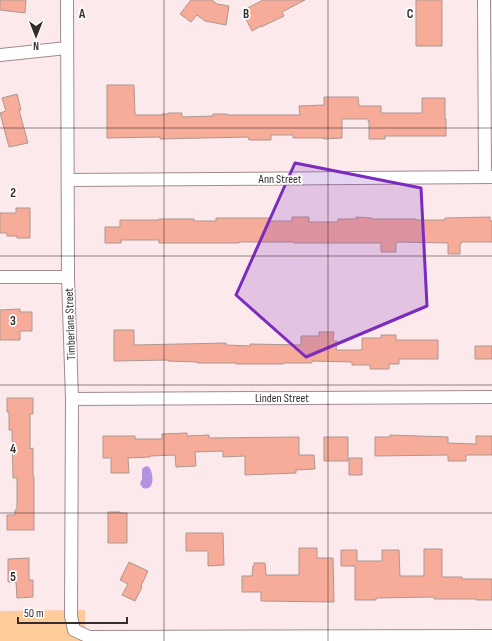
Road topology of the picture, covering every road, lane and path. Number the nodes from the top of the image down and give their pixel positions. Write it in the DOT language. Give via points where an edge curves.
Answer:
graph roads {
  1 [pos="67,0"];
  2 [pos="484,0"];
  3 [pos="67,48"];
  4 [pos="0,55"];
  5 [pos="488,177"];
  6 [pos="68,180"];
  7 [pos="0,277"];
  8 [pos="68,277"];
  9 [pos="492,397"];
  10 [pos="72,399"];
  11 [pos="492,636"];
  1 -- 3 [label="street, Timberlane Street"];
  2 -- 5 [label="street"];
  3 -- 4 [label="street"];
  3 -- 6 [label="street, Timberlane Street"];
  5 -- 6 [label="street, Ann Street"];
  6 -- 8 [label="street, Timberlane Street"];
  7 -- 8 [label="street"];
  8 -- 10 [label="street, Timberlane Street"];
  9 -- 10 [label="street, Linden Street"];
  10 -- 11 [label="street, Timberlane Street" via="71,616 74,630 89,637"];
}
